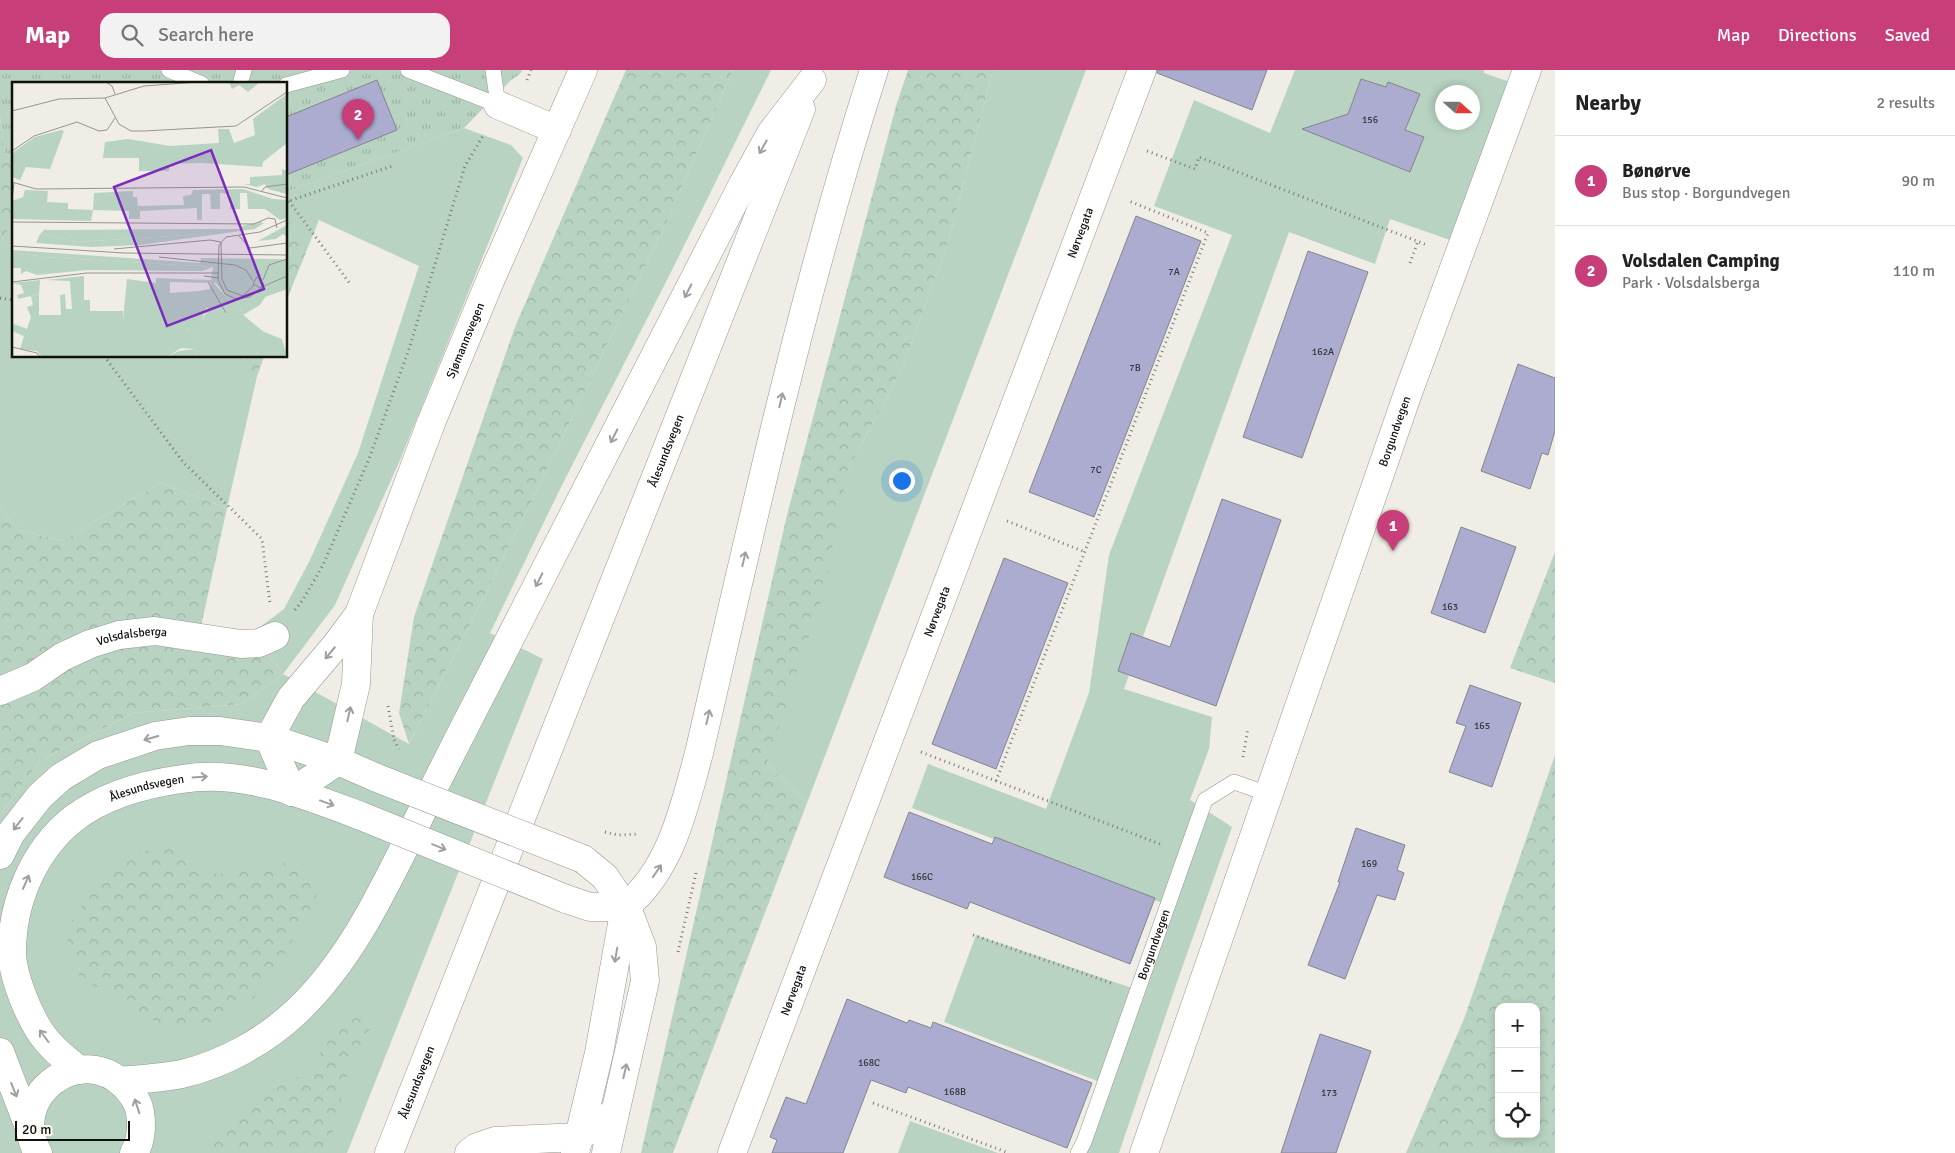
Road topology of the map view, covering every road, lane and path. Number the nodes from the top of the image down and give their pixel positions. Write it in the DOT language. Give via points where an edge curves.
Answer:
graph roads {
  1 [pos="169,70"];
  2 [pos="342,70"];
  3 [pos="408,70"];
  4 [pos="493,70"];
  5 [pos="583,70"];
  6 [pos="874,70"];
  7 [pos="1142,70"];
  8 [pos="1528,70"];
  9 [pos="814,75"];
  10 [pos="197,82"];
  11 [pos="288,84"];
  12 [pos="505,108"];
  13 [pos="558,130"];
  14 [pos="1147,151"];
  15 [pos="392,166"];
  16 [pos="1127,200"];
  17 [pos="288,201"];
  18 [pos="1418,241"];
  19 [pos="1432,247"];
  20 [pos="1410,263"];
  21 [pos="350,285"];
  22 [pos="105,358"];
  23 [pos="1002,519"];
  24 [pos="1085,552"];
  25 [pos="359,614"];
  26 [pos="275,636"];
  27 [pos="0,691"];
  28 [pos="387,701"];
  29 [pos="1248,728"];
  30 [pos="269,738"];
  31 [pos="394,740"];
  32 [pos="920,752"];
  33 [pos="1243,758"];
  34 [pos="338,762"];
  35 [pos="996,781"];
  36 [pos="292,792"];
  37 [pos="1268,794"];
  38 [pos="602,831"];
  39 [pos="643,833"];
  40 [pos="1160,844"];
  41 [pos="0,855"];
  42 [pos="625,907"];
  43 [pos="973,935"];
  44 [pos="1137,992"];
  45 [pos="0,1052"];
  46 [pos="79,1070"];
  47 [pos="120,1081"];
  48 [pos="873,1103"];
  49 [pos="615,1112"];
  50 [pos="33,1145"];
  51 [pos="577,1145"];
  52 [pos="134,1153"];
  53 [pos="389,1153"];
  54 [pos="469,1153"];
  55 [pos="606,1153"];
  56 [pos="732,1153"];
  57 [pos="1009,1153"];
  58 [pos="1078,1153"];
  59 [pos="1144,1153"];
  1 -- 10 [label="lane"];
  2 -- 11 [label="lane"];
  3 -- 12 [label="lane"];
  4 -- 12 [label="lane"];
  5 -- 13 [label="main road, Sjømannsvegen"];
  42 -- 6 [label="main road, one-way" via="639,896 660,866 684,810 784,385"];
  7 -- 56 [label="main road, Nørvegata"];
  8 -- 37 [label="main road, Borgundvegen" via="1408,393"];
  9 -- 47 [label="main road, one-way" via="771,133 743,184 384,889 340,963 296,1012 255,1044 207,1067 162,1077"];
  9 -- 53 [label="main road, Ålesundsvegen"];
  12 -- 13 [label="main road"];
  12 -- 26 [label="path" via="484,134 465,166 408,352 369,459 323,565 304,598"];
  13 -- 25 [label="main road, Sjømannsvegen" via="439,405"];
  14 -- 18 [label="path" via="1195,168 1199,157"];
  15 -- 17 [label="path"];
  16 -- 24 [label="path" via="1208,233"];
  17 -- 21 [label="path"];
  18 -- 19 [label="path"];
  18 -- 20 [label="path"];
  22 -- 26 [label="path" via="183,462 262,539"];
  23 -- 24 [label="path"];
  24 -- 35 [label="path"];
  25 -- 30 [label="main road, Sjømannsvegen, one-way" via="291,698"];
  34 -- 25 [label="main road, Sjømannsvegen, one-way" via="356,684"];
  26 -- 27 [label="main road, Volsdalsberga" via="259,643 241,644 154,631 119,635 90,644 33,677"];
  28 -- 31 [label="path"];
  29 -- 33 [label="path"];
  30 -- 34 [label="main road"];
  30 -- 36 [label="main road"];
  30 -- 41 [label="main road, one-way" via="220,731 190,731 156,736 98,755 61,777 40,796 11,833"];
  32 -- 35 [label="path"];
  34 -- 36 [label="main road"];
  34 -- 42 [label="main road, bridge" via="583,859 605,877"];
  35 -- 40 [label="path"];
  36 -- 42 [label="main road, Ålesundsvegen, one-way, bridge" via="361,816 566,899 590,907"];
  46 -- 36 [label="main road, Ålesundsvegen, one-way" via="55,1049 28,1011 12,954 15,919 25,883 45,849 74,818 127,792 155,785 208,777 258,782"];
  37 -- 44 [label="lane, Borgundvegen" via="1234,782 1205,800"];
  37 -- 59 [label="main road, Borgundvegen"];
  38 -- 39 [label="path" via="618,835"];
  49 -- 42 [label="main road, one-way" via="646,980 642,947"];
  42 -- 51 [label="main road, one-way" via="599,1053"];
  43 -- 44 [label="path"];
  44 -- 58 [label="lane, Borgundvegen"];
  45 -- 50 [label="main road, one-way"];
  46 -- 47 [label="main road" via="103,1072"];
  46 -- 50 [label="main road" via="47,1084 35,1102"];
  52 -- 47 [label="main road, one-way" via="141,1134 139,1107"];
  48 -- 57 [label="path"];
  49 -- 51 [label="main road"];
  49 -- 55 [label="main road"];
  51 -- 54 [label="main road" via="519,1139 477,1147"];
}
